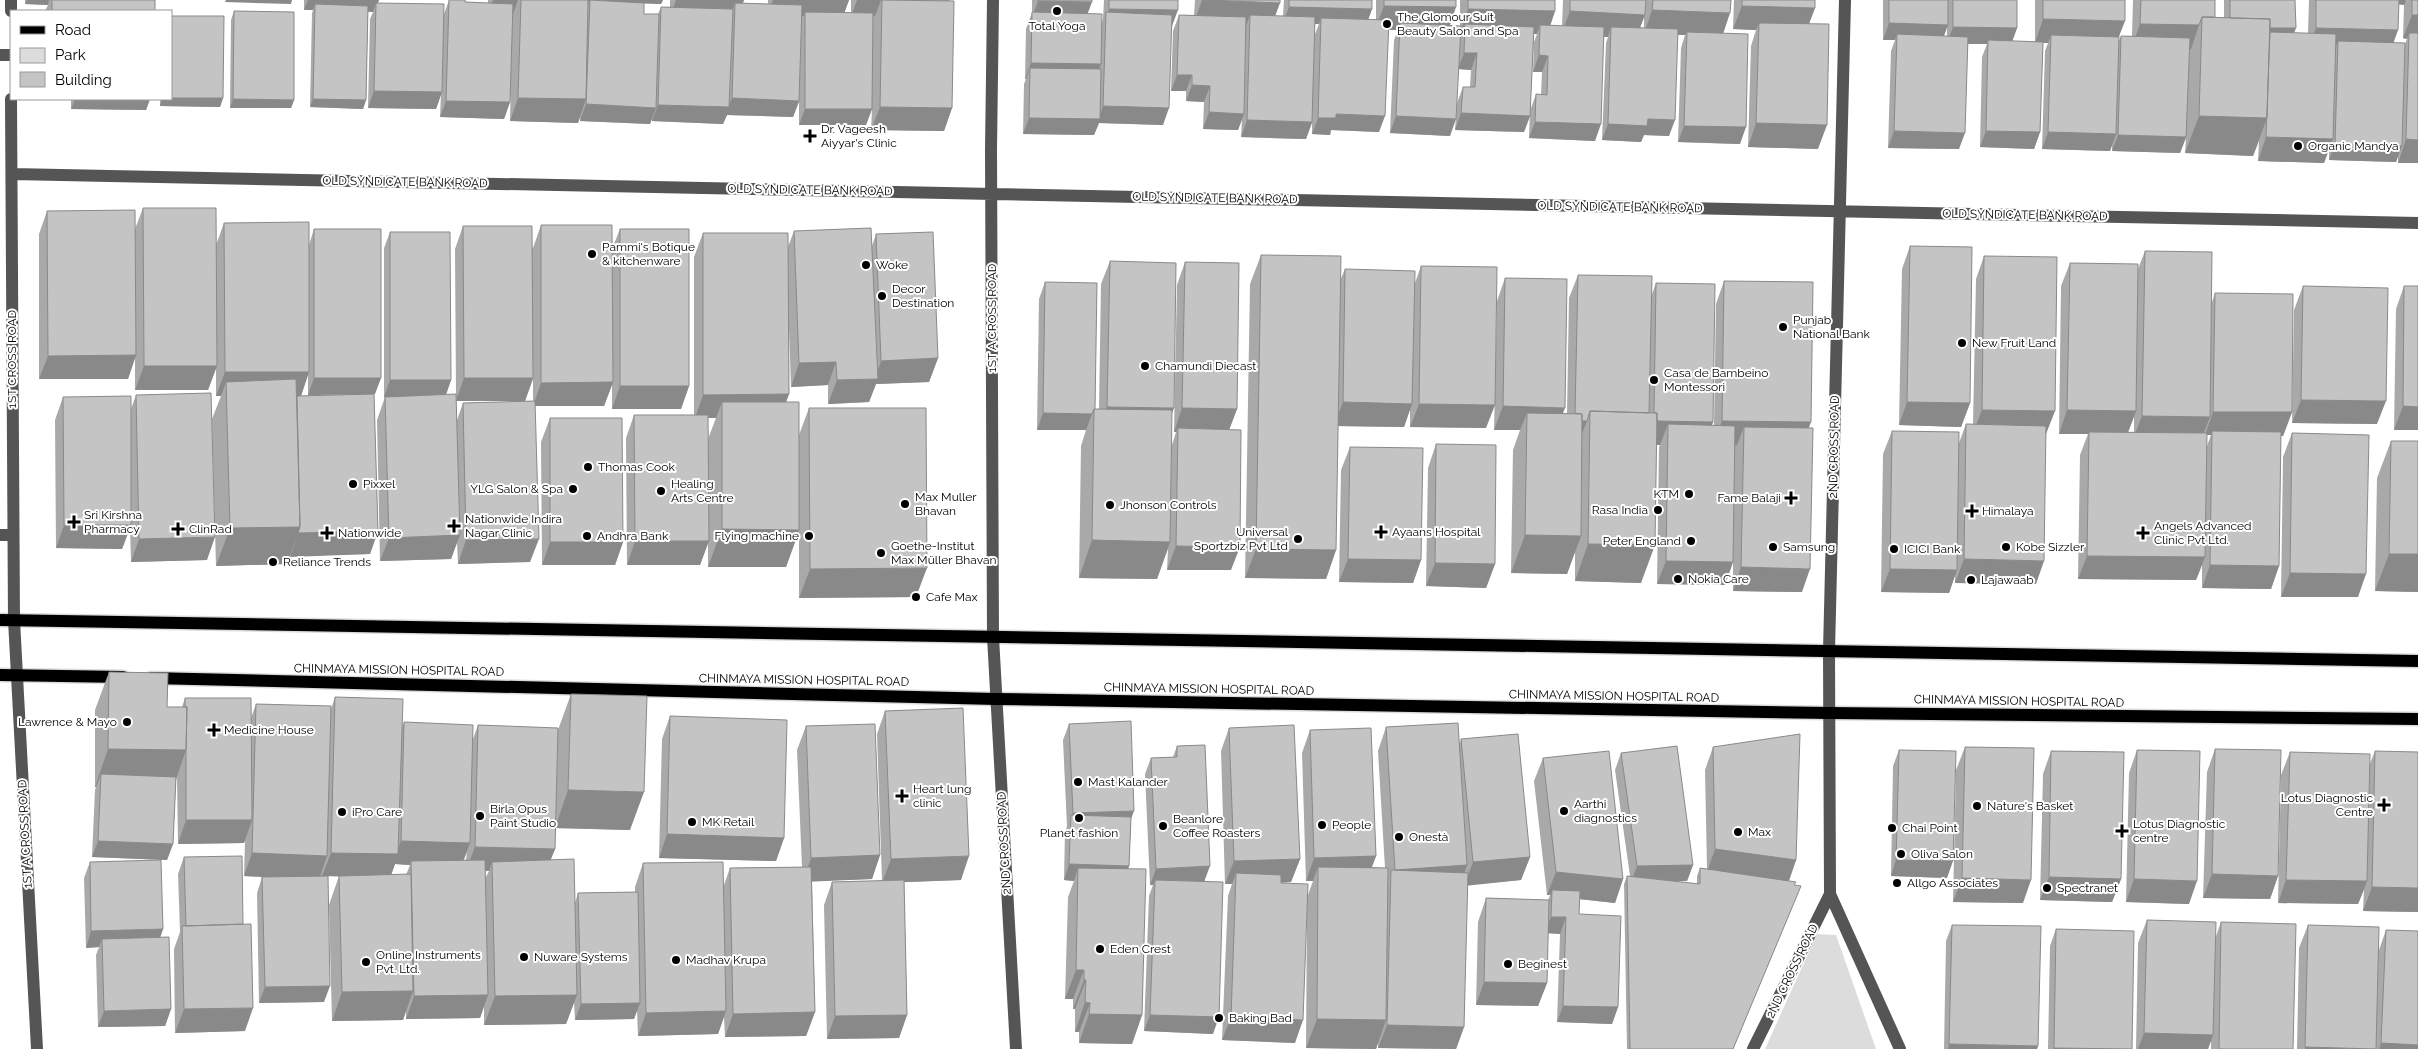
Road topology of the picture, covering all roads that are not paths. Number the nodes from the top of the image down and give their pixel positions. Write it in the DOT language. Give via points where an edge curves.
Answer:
graph roads {
  1 [pos="993,0"];
  2 [pos="1845,0"];
  3 [pos="11,100"];
  4 [pos="12,174"];
  5 [pos="992,194"];
  6 [pos="1840,211"];
  7 [pos="2418,223"];
  8 [pos="0,535"];
  9 [pos="13,535"];
  10 [pos="0,620"];
  11 [pos="14,620"];
  12 [pos="992,637"];
  13 [pos="1829,651"];
  14 [pos="2418,661"];
  15 [pos="0,674"];
  16 [pos="16,675"];
  17 [pos="996,699"];
  18 [pos="1829,713"];
  19 [pos="2418,719"];
  20 [pos="1830,894"];
  21 [pos="37,1049"];
  22 [pos="1016,1049"];
  23 [pos="1754,1049"];
  24 [pos="1900,1049"];
  1 -- 5 [label="street, 1ST A CROSS ROAD"];
  2 -- 6 [label="street, 2ND CROSS ROAD"];
  3 -- 4 [label="street, 1ST CROSS ROAD"];
  4 -- 5 [label="street, OLD SYNDICATE BANK ROAD"];
  4 -- 9 [label="street, 1ST CROSS ROAD"];
  5 -- 6 [label="street, OLD SYNDICATE BANK ROAD"];
  5 -- 12 [label="street, 1ST A CROSS ROAD"];
  6 -- 7 [label="street, OLD SYNDICATE BANK ROAD"];
  6 -- 13 [label="street, 2ND CROSS ROAD"];
  8 -- 9 [label="street"];
  9 -- 11 [label="street, 1ST CROSS ROAD"];
  10 -- 11 [label="main road"];
  11 -- 12 [label="main road"];
  11 -- 16 [label="street, 1ST A CROSS ROAD"];
  12 -- 13 [label="main road"];
  12 -- 17 [label="street, 2ND CROSS ROAD"];
  13 -- 14 [label="main road"];
  13 -- 18 [label="street, 2ND CROSS ROAD"];
  15 -- 16 [label="main road, CHINMAYA MISSION HOSPITAL ROAD"];
  16 -- 17 [label="main road, CHINMAYA MISSION HOSPITAL ROAD"];
  16 -- 21 [label="street, 1ST A CROSS ROAD"];
  17 -- 18 [label="main road, CHINMAYA MISSION HOSPITAL ROAD"];
  17 -- 22 [label="street, 2ND CROSS ROAD"];
  18 -- 19 [label="main road, CHINMAYA MISSION HOSPITAL ROAD"];
  18 -- 20 [label="street, 2ND CROSS ROAD"];
  20 -- 23 [label="street, 2ND CROSS ROAD"];
  20 -- 24 [label="street, 2ND CROSS ROAD"];
}
